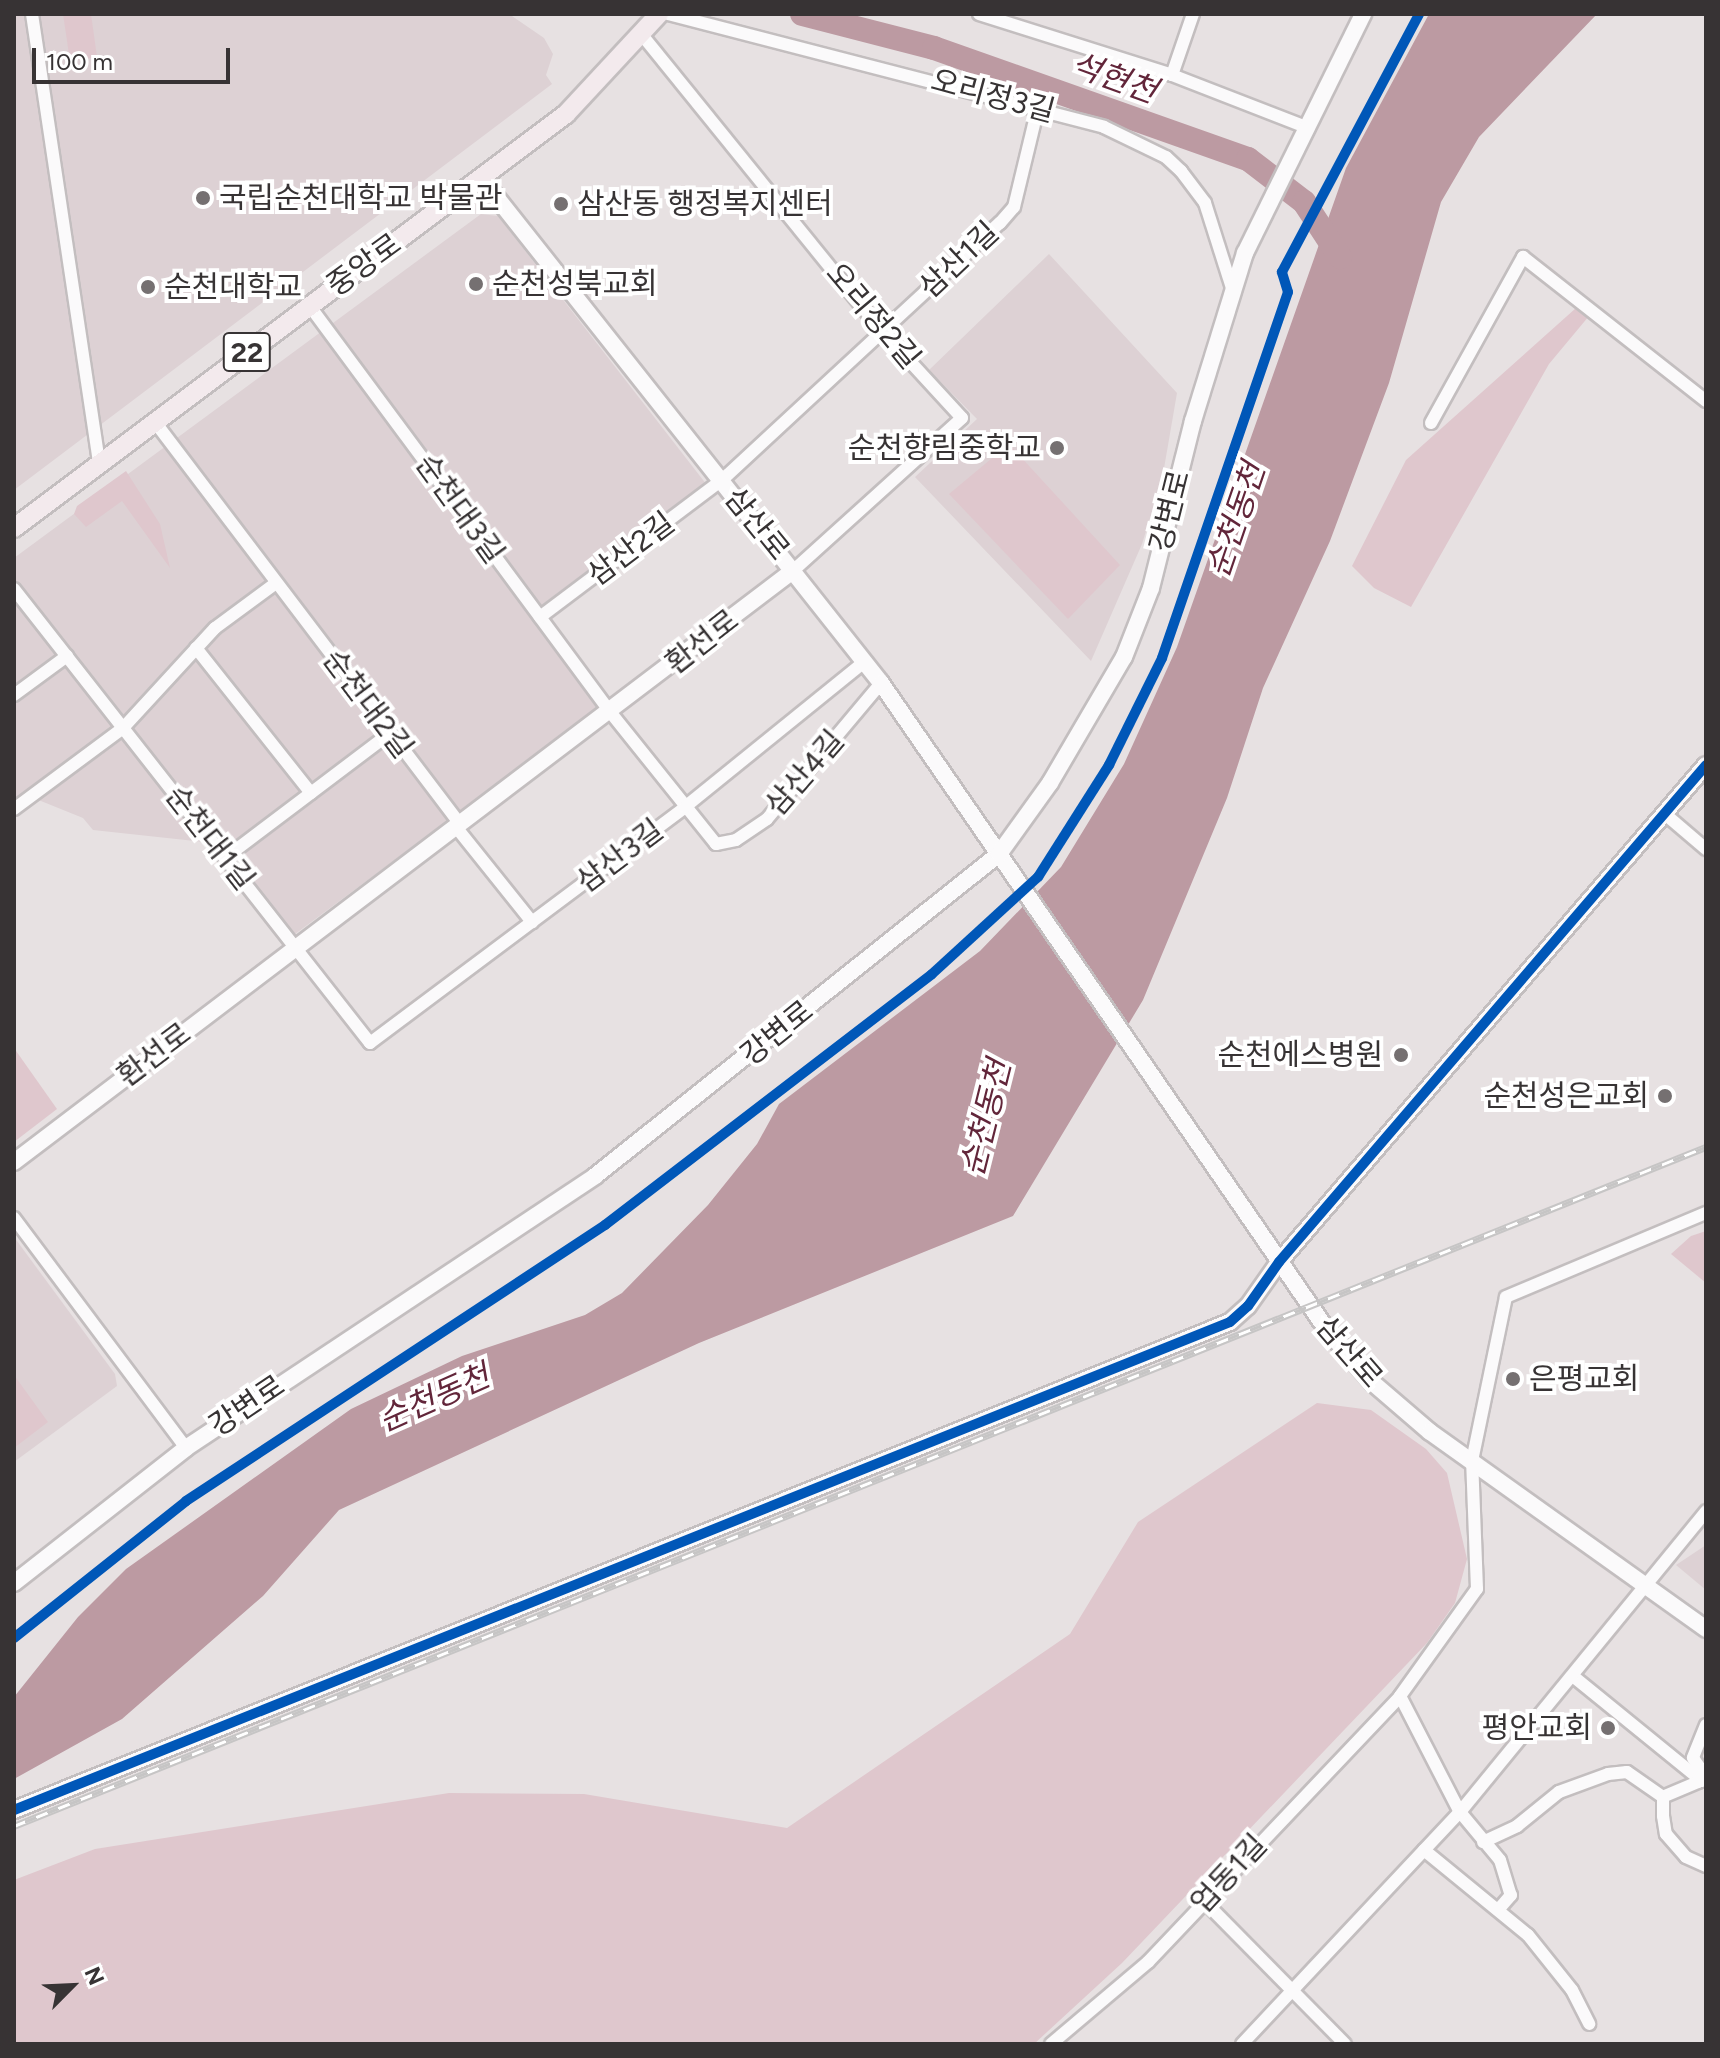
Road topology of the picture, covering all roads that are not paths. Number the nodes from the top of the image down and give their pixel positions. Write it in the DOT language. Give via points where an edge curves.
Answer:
graph roads {
  1 [pos="32,14"];
  2 [pos="659,14"];
  3 [pos="668,14"];
  4 [pos="979,14"];
  5 [pos="1193,14"];
  6 [pos="1363,14"];
  7 [pos="642,35"];
  8 [pos="1172,75"];
  9 [pos="1038,108"];
  10 [pos="1306,127"];
  11 [pos="482,179"];
  12 [pos="1232,288"];
  13 [pos="309,305"];
  14 [pos="882,331"];
  15 [pos="1706,401"];
  16 [pos="155,422"];
  17 [pos="1431,423"];
  18 [pos="99,463"];
  19 [pos="722,480"];
  20 [pos="14,528"];
  21 [pos="794,570"];
  22 [pos="276,583"];
  23 [pos="14,589"];
  24 [pos="540,617"];
  25 [pos="196,648"];
  26 [pos="67,656"];
  27 [pos="865,661"];
  28 [pos="881,683"];
  29 [pos="14,695"];
  30 [pos="611,713"];
  31 [pos="123,728"];
  32 [pos="390,733"];
  33 [pos="1706,765"];
  34 [pos="311,793"];
  35 [pos="685,807"];
  36 [pos="14,809"];
  37 [pos="1665,814"];
  38 [pos="458,826"];
  39 [pos="1706,849"];
  40 [pos="999,854"];
  41 [pos="225,858"];
  42 [pos="532,922"];
  43 [pos="296,949"];
  44 [pos="14,1162"];
  45 [pos="1706,1213"];
  46 [pos="14,1218"];
  47 [pos="1279,1262"];
  48 [pos="186,1448"];
  49 [pos="1472,1461"];
  50 [pos="1706,1511"];
  51 [pos="14,1583"];
  52 [pos="1644,1587"];
  53 [pos="1706,1629"];
  54 [pos="1574,1677"];
  55 [pos="1400,1696"];
  56 [pos="1706,1725"];
  57 [pos="1702,1781"];
  58 [pos="1663,1797"];
  59 [pos="14,1810"];
  60 [pos="1460,1812"];
  61 [pos="1483,1842"];
  62 [pos="1424,1850"];
  63 [pos="1706,1866"];
  64 [pos="1203,1900"];
  65 [pos="1498,1910"];
  66 [pos="1293,1990"];
  67 [pos="1589,2024"];
  68 [pos="1051,2044"];
  69 [pos="1242,2044"];
  70 [pos="1345,2044"];
  1 -- 18 [label="street"];
  2 -- 7 [label="main road, 중앙로 / 22"];
  3 -- 9 [label="street, 오리정3길"];
  4 -- 8 [label="street"];
  5 -- 8 [label="street"];
  6 -- 10 [label="main road"];
  7 -- 11 [label="main road, 중앙로 / 22" via="566,114"];
  7 -- 14 [label="street, 오리정2길"];
  8 -- 10 [label="street"];
  9 -- 12 [label="street, 오리정3길" via="1104,127 1166,157 1205,203"];
  9 -- 14 [label="street, 삼산1길" via="1014,207"];
  10 -- 12 [label="main road, 강변로"];
  11 -- 13 [label="main road, 중앙로 / 22"];
  11 -- 19 [label="main road, 삼산로"];
  12 -- 40 [label="main road, 강변로" via="1151,588 1124,657 1050,783"];
  13 -- 16 [label="main road, 중앙로 / 22"];
  13 -- 24 [label="street, 순천대3길"];
  14 -- 19 [label="street, 삼산1길"];
  14 -- 21 [label="street, 오리정2길" via="962,418"];
  15 -- 17 [label="street" via="1523,257"];
  16 -- 18 [label="main road, 중앙로 / 22"];
  16 -- 22 [label="street, 순천대2길"];
  18 -- 20 [label="main road, 중앙로 / 22"];
  19 -- 21 [label="main road, 삼산로"];
  19 -- 24 [label="street, 삼산2길"];
  21 -- 27 [label="main road, 삼산로"];
  21 -- 30 [label="main road, 환선로"];
  22 -- 25 [label="street"];
  22 -- 32 [label="street, 순천대2길"];
  23 -- 26 [label="street, 순천대1길"];
  24 -- 30 [label="street, 순천대3길"];
  25 -- 31 [label="street"];
  25 -- 34 [label="street"];
  26 -- 29 [label="street"];
  26 -- 31 [label="street, 순천대1길"];
  27 -- 28 [label="main road, 삼산로"];
  27 -- 35 [label="street, 삼산3길"];
  28 -- 35 [label="street, 삼산4길" via="767,819 736,840 716,844"];
  28 -- 40 [label="main road, 삼산로"];
  30 -- 35 [label="street"];
  30 -- 38 [label="main road, 환선로"];
  31 -- 36 [label="street"];
  31 -- 41 [label="street, 순천대1길"];
  32 -- 34 [label="street"];
  32 -- 38 [label="street, 순천대2길"];
  33 -- 37 [label="main road"];
  34 -- 41 [label="street"];
  35 -- 42 [label="street, 삼산3길"];
  37 -- 39 [label="street"];
  37 -- 47 [label="main road"];
  38 -- 42 [label="street"];
  38 -- 43 [label="main road, 환선로"];
  40 -- 47 [label="main road, 삼산로"];
  40 -- 48 [label="main road, 강변로" via="595,1176"];
  41 -- 43 [label="street, 순천대1길"];
  42 -- 43 [label="street, 삼산3길" via="370,1043"];
  43 -- 44 [label="main road, 환선로"];
  45 -- 49 [label="street, 업동1길" via="1506,1297"];
  46 -- 48 [label="street"];
  47 -- 49 [label="main road, 삼산로" via="1373,1383"];
  47 -- 59 [label="main road" via="1248,1306 1219,1327"];
  48 -- 51 [label="main road, 강변로"];
  49 -- 52 [label="main road, 삼산로"];
  49 -- 55 [label="street, 업동1길" via="1477,1589"];
  50 -- 52 [label="street"];
  52 -- 53 [label="main road, 삼산로"];
  52 -- 54 [label="street"];
  54 -- 57 [label="street"];
  54 -- 60 [label="street"];
  55 -- 60 [label="street"];
  55 -- 64 [label="street, 업동1길"];
  56 -- 57 [label="street" via="1693,1758"];
  57 -- 58 [label="street"];
  58 -- 61 [label="street" via="1627,1772 1608,1774 1559,1792 1517,1826"];
  58 -- 63 [label="street" via="1666,1834 1686,1857"];
  60 -- 61 [label="street"];
  60 -- 62 [label="street"];
  61 -- 65 [label="street" via="1500,1860 1511,1895"];
  62 -- 65 [label="street"];
  62 -- 66 [label="street"];
  64 -- 66 [label="street"];
  64 -- 68 [label="street, 업동1길" via="1148,1962"];
  65 -- 67 [label="street" via="1548,1956"];
  66 -- 69 [label="street"];
  66 -- 70 [label="street"];
}
